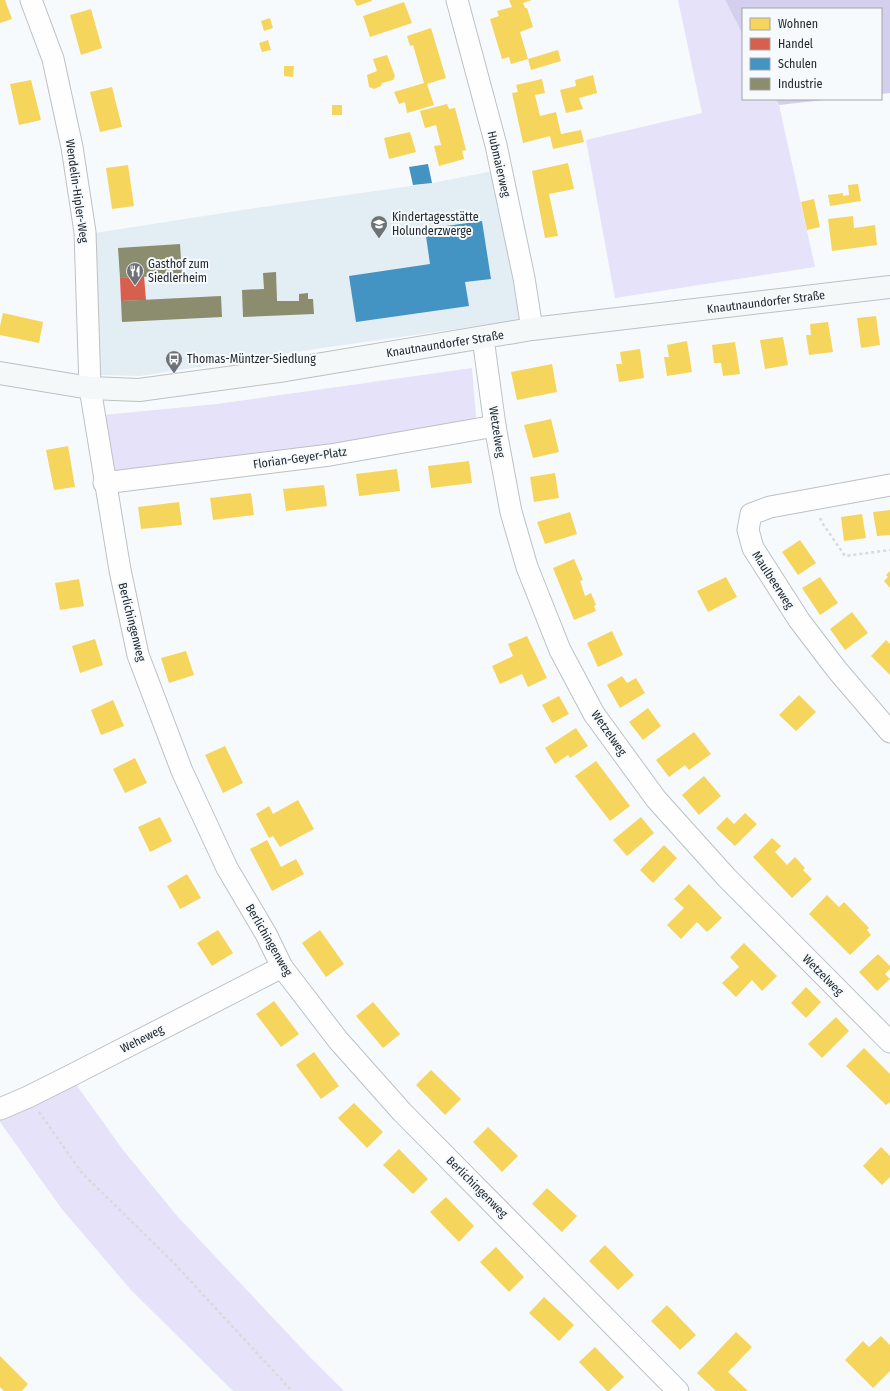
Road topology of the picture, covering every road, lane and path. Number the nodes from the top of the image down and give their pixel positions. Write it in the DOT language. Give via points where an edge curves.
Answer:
graph roads {
  1 [pos="31,0"];
  2 [pos="457,0"];
  3 [pos="890,287"];
  4 [pos="532,329"];
  5 [pos="483,338"];
  6 [pos="0,373"];
  7 [pos="90,388"];
  8 [pos="495,426"];
  9 [pos="104,483"];
  10 [pos="890,485"];
  11 [pos="817,498"];
  12 [pos="890,550"];
  13 [pos="890,732"];
  14 [pos="282,967"];
  15 [pos="890,1042"];
  16 [pos="28,1097"];
  17 [pos="0,1110"];
  18 [pos="292,1391"];
  19 [pos="678,1391"];
  1 -- 7 [label="street, Wendelin-Hipler-Weg" via="53,59 72,147 83,216"];
  2 -- 4 [label="street, Hubmaierweg" via="496,145 525,282"];
  3 -- 4 [label="main road, Knautnaundorfer Straße"];
  4 -- 5 [label="main road, Knautnaundorfer Straße"];
  5 -- 7 [label="main road, Knautnaundorfer Straße" via="286,370 139,390"];
  5 -- 8 [label="street, Wetzelweg"];
  6 -- 7 [label="main road, Knautnaundorfer Straße"];
  7 -- 9 [label="street, Berlichingenweg"];
  8 -- 9 [label="street, Florian-Geyer-Platz" via="330,455"];
  8 -- 15 [label="street, Wetzelweg" via="511,512 527,567 560,650 594,714 656,799 727,878"];
  9 -- 14 [label="street, Berlichingenweg" via="138,655 182,771 227,868 266,934"];
  10 -- 11 [label="street, Maulbeerweg"];
  11 -- 12 [label="path" via="818,513 823,524 844,556"];
  11 -- 13 [label="street, Maulbeerweg" via="770,506 751,514 748,530 753,548 799,620 837,670"];
  14 -- 16 [label="street, Weheweg"];
  14 -- 19 [label="street, Berlichingenweg" via="338,1040 402,1112"];
  16 -- 17 [label="street, Weheweg"];
  16 -- 18 [label="path" via="82,1172 172,1261"];
}
